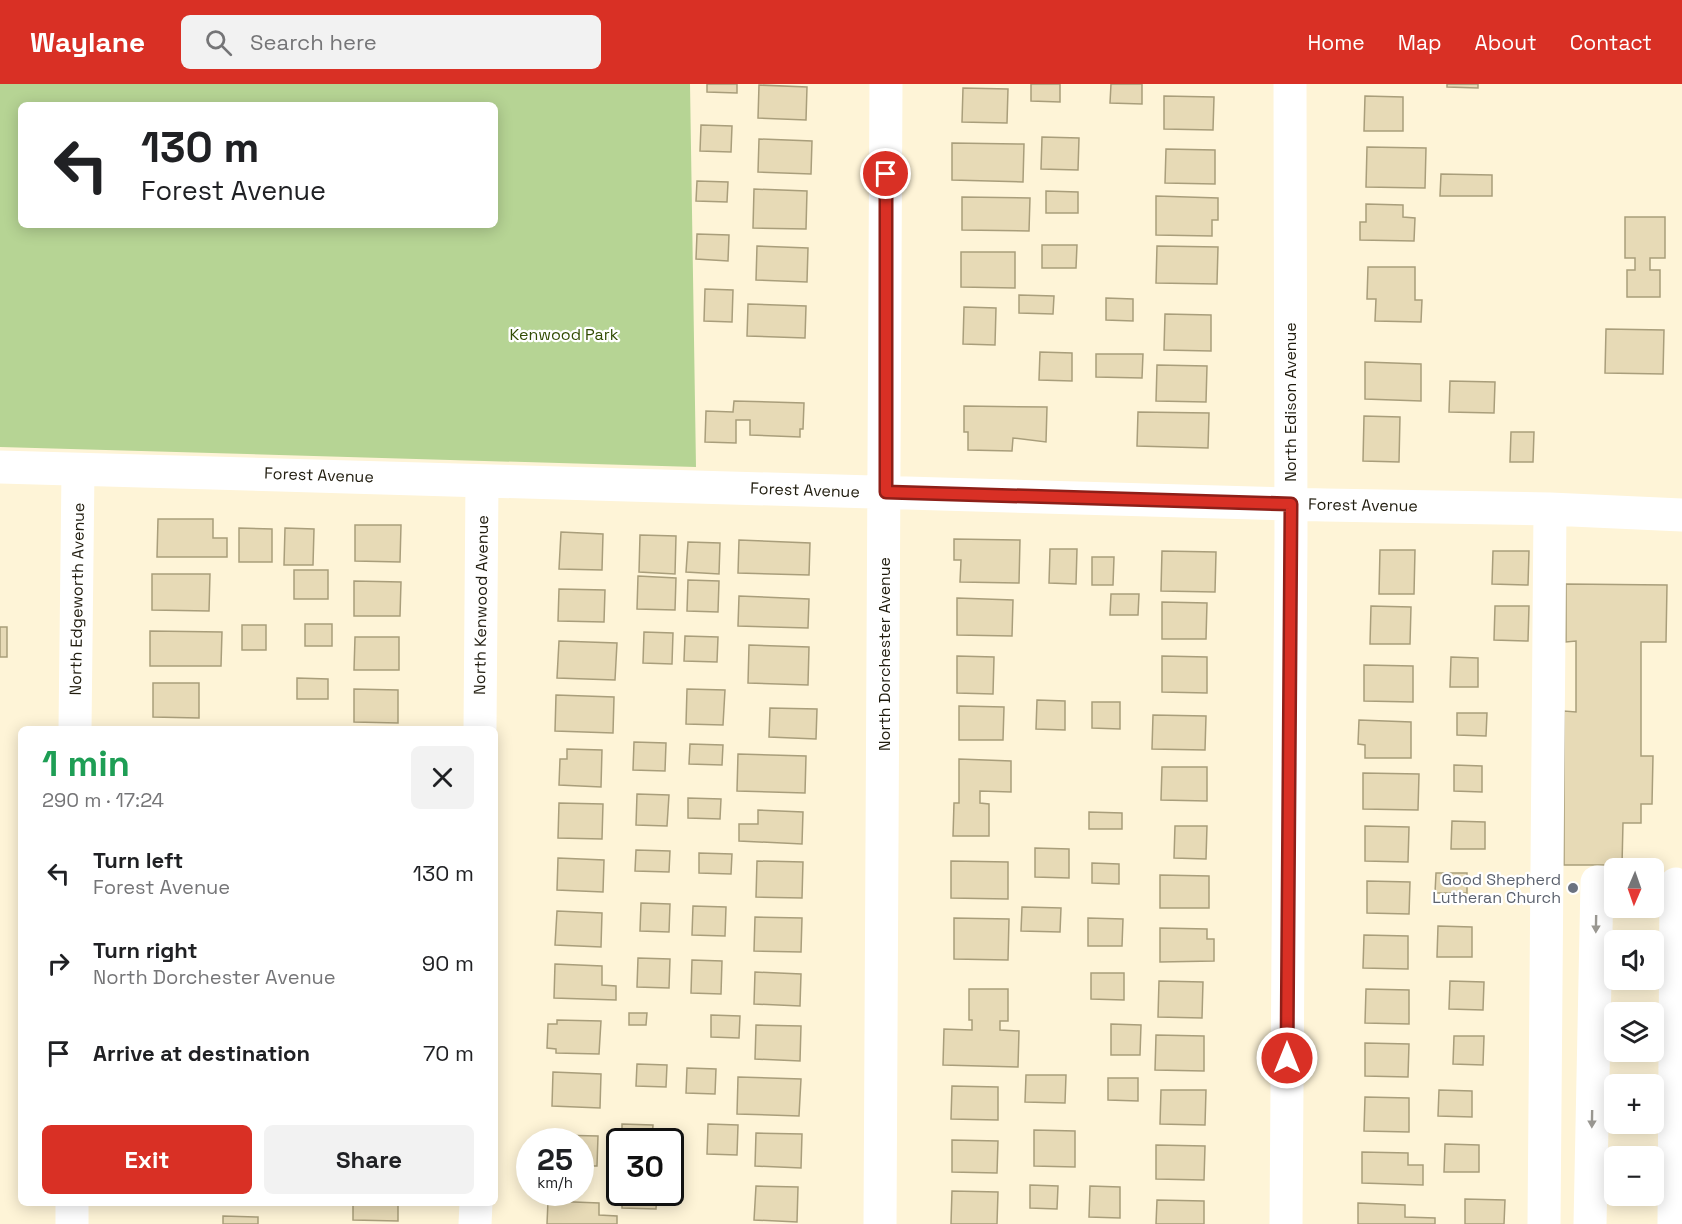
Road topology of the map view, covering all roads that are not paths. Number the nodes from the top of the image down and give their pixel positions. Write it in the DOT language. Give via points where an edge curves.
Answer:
graph roads {
  1 [pos="886,84"];
  2 [pos="1290,84"];
  3 [pos="0,467"];
  4 [pos="78,470"];
  5 [pos="482,481"];
  6 [pos="886,492"];
  7 [pos="1291,504"];
  8 [pos="1550,509"];
  9 [pos="1682,515"];
  10 [pos="75,726"];
  11 [pos="480,726"];
  12 [pos="1604,882"];
  13 [pos="1670,884"];
  14 [pos="72,1206"];
  15 [pos="476,1206"];
  16 [pos="72,1224"];
  17 [pos="475,1224"];
  18 [pos="880,1224"];
  19 [pos="1286,1224"];
  20 [pos="1544,1224"];
  21 [pos="1590,1224"];
  22 [pos="1674,1224"];
  1 -- 6 [label="street, North Dorchester Avenue"];
  2 -- 7 [label="street, North Edison Avenue"];
  3 -- 4 [label="street, Forest Avenue"];
  4 -- 5 [label="street, Forest Avenue"];
  4 -- 10 [label="street, North Edgeworth Avenue"];
  5 -- 6 [label="street, Forest Avenue"];
  5 -- 11 [label="street, North Kenwood Avenue"];
  6 -- 7 [label="street, Forest Avenue"];
  6 -- 18 [label="street, North Dorchester Avenue"];
  7 -- 8 [label="street, Forest Avenue"];
  7 -- 19 [label="street, North Edison Avenue"];
  8 -- 9 [label="street, Forest Avenue"];
  8 -- 20 [label="street"];
  12 -- 21 [label="street, one-way" via="1597,882"];
  13 -- 22 [label="street"];
  14 -- 16 [label="street"];
  15 -- 17 [label="street"];
}
